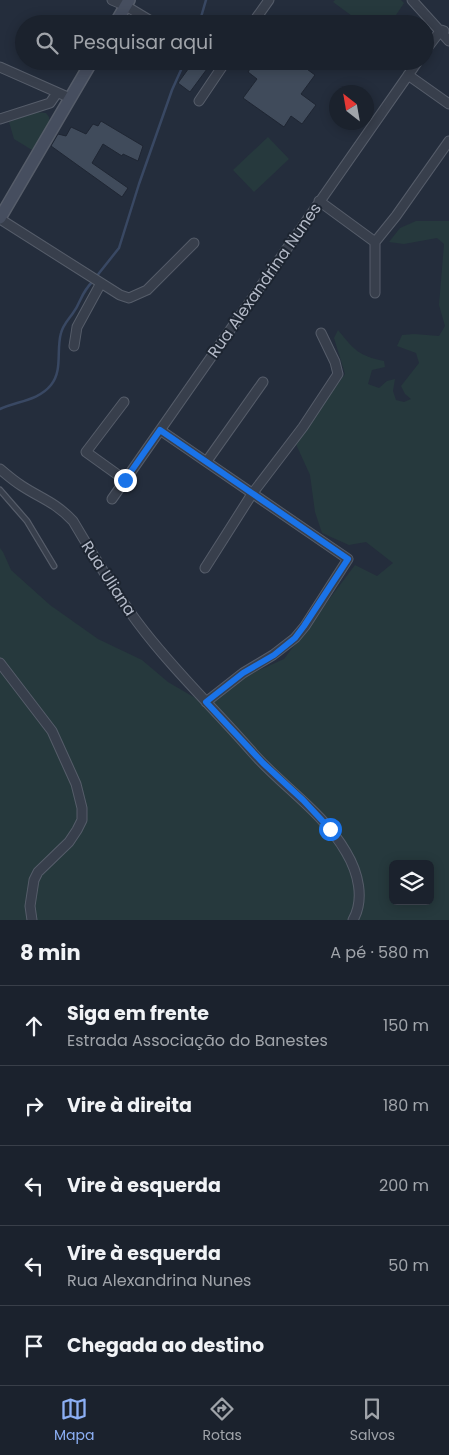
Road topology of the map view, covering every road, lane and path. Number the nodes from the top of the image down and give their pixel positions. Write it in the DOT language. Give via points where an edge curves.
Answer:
graph roads {
  1 [pos="112,0"];
  2 [pos="269,0"];
  3 [pos="412,0"];
  4 [pos="127,3"];
  5 [pos="120,15"];
  6 [pos="144,15"];
  7 [pos="258,15"];
  8 [pos="427,15"];
  9 [pos="434,21"];
  10 [pos="445,32"];
  11 [pos="449,41"];
  12 [pos="434,42"];
  13 [pos="0,67"];
  14 [pos="87,70"];
  15 [pos="218,70"];
  16 [pos="412,70"];
  17 [pos="408,75"];
  18 [pos="57,92"];
  19 [pos="70,98"];
  20 [pos="199,101"];
  21 [pos="50,103"];
  22 [pos="449,104"];
  23 [pos="63,110"];
  24 [pos="0,119"];
  25 [pos="449,141"];
  26 [pos="319,201"];
  27 [pos="0,218"];
  28 [pos="375,242"];
  29 [pos="194,244"];
  30 [pos="96,280"];
  31 [pos="375,293"];
  32 [pos="321,333"];
  33 [pos="74,346"];
  34 [pos="263,382"];
  35 [pos="124,402"];
  36 [pos="160,430"];
  37 [pos="207,461"];
  38 [pos="0,469"];
  39 [pos="125,480"];
  40 [pos="0,490"];
  41 [pos="252,494"];
  42 [pos="112,499"];
  43 [pos="54,566"];
  44 [pos="205,568"];
  45 [pos="0,663"];
  46 [pos="206,702"];
  47 [pos="32,920"];
  48 [pos="353,920"];
  1 -- 4 [label="street"];
  2 -- 7 [label="street"];
  3 -- 8 [label="street"];
  4 -- 5 [label="main road"];
  4 -- 6 [label="street"];
  9 -- 10 [label="street"];
  10 -- 11 [label="street"];
  10 -- 12 [label="street"];
  13 -- 18 [label="street"];
  14 -- 19 [label="main road"];
  15 -- 20 [label="street"];
  16 -- 17 [label="street, Rua Alexandrina Nunes"];
  17 -- 22 [label="street"];
  17 -- 26 [label="street, Rua Alexandrina Nunes"];
  18 -- 19 [label="street"];
  18 -- 21 [label="street"];
  19 -- 23 [label="main road"];
  21 -- 23 [label="street"];
  21 -- 24 [label="street"];
  23 -- 27 [label="main road"];
  25 -- 28 [label="street"];
  26 -- 28 [label="street"];
  26 -- 36 [label="street, Rua Alexandrina Nunes"];
  27 -- 30 [label="street"];
  28 -- 31 [label="street"];
  29 -- 30 [label="street" via="147,290 134,298 124,297"];
  30 -- 33 [label="street" via="77,327"];
  32 -- 41 [label="street" via="338,374"];
  34 -- 37 [label="street"];
  35 -- 39 [label="street" via="86,452"];
  36 -- 37 [label="street"];
  36 -- 39 [label="street, Rua Alexandrina Nunes"];
  37 -- 41 [label="street"];
  38 -- 46 [label="street, Rua Uliana" via="66,513 139,624"];
  39 -- 42 [label="street, Rua Alexandrina Nunes"];
  40 -- 43 [label="lane" via="27,521"];
  41 -- 44 [label="street"];
  41 -- 46 [label="street" via="348,559 295,638"];
  45 -- 47 [label="street" via="52,731 74,778 82,808 82,820 77,830 34,880 30,906"];
  46 -- 48 [label="street, Rua Uliana" via="324,821 346,851 360,892"];
}
